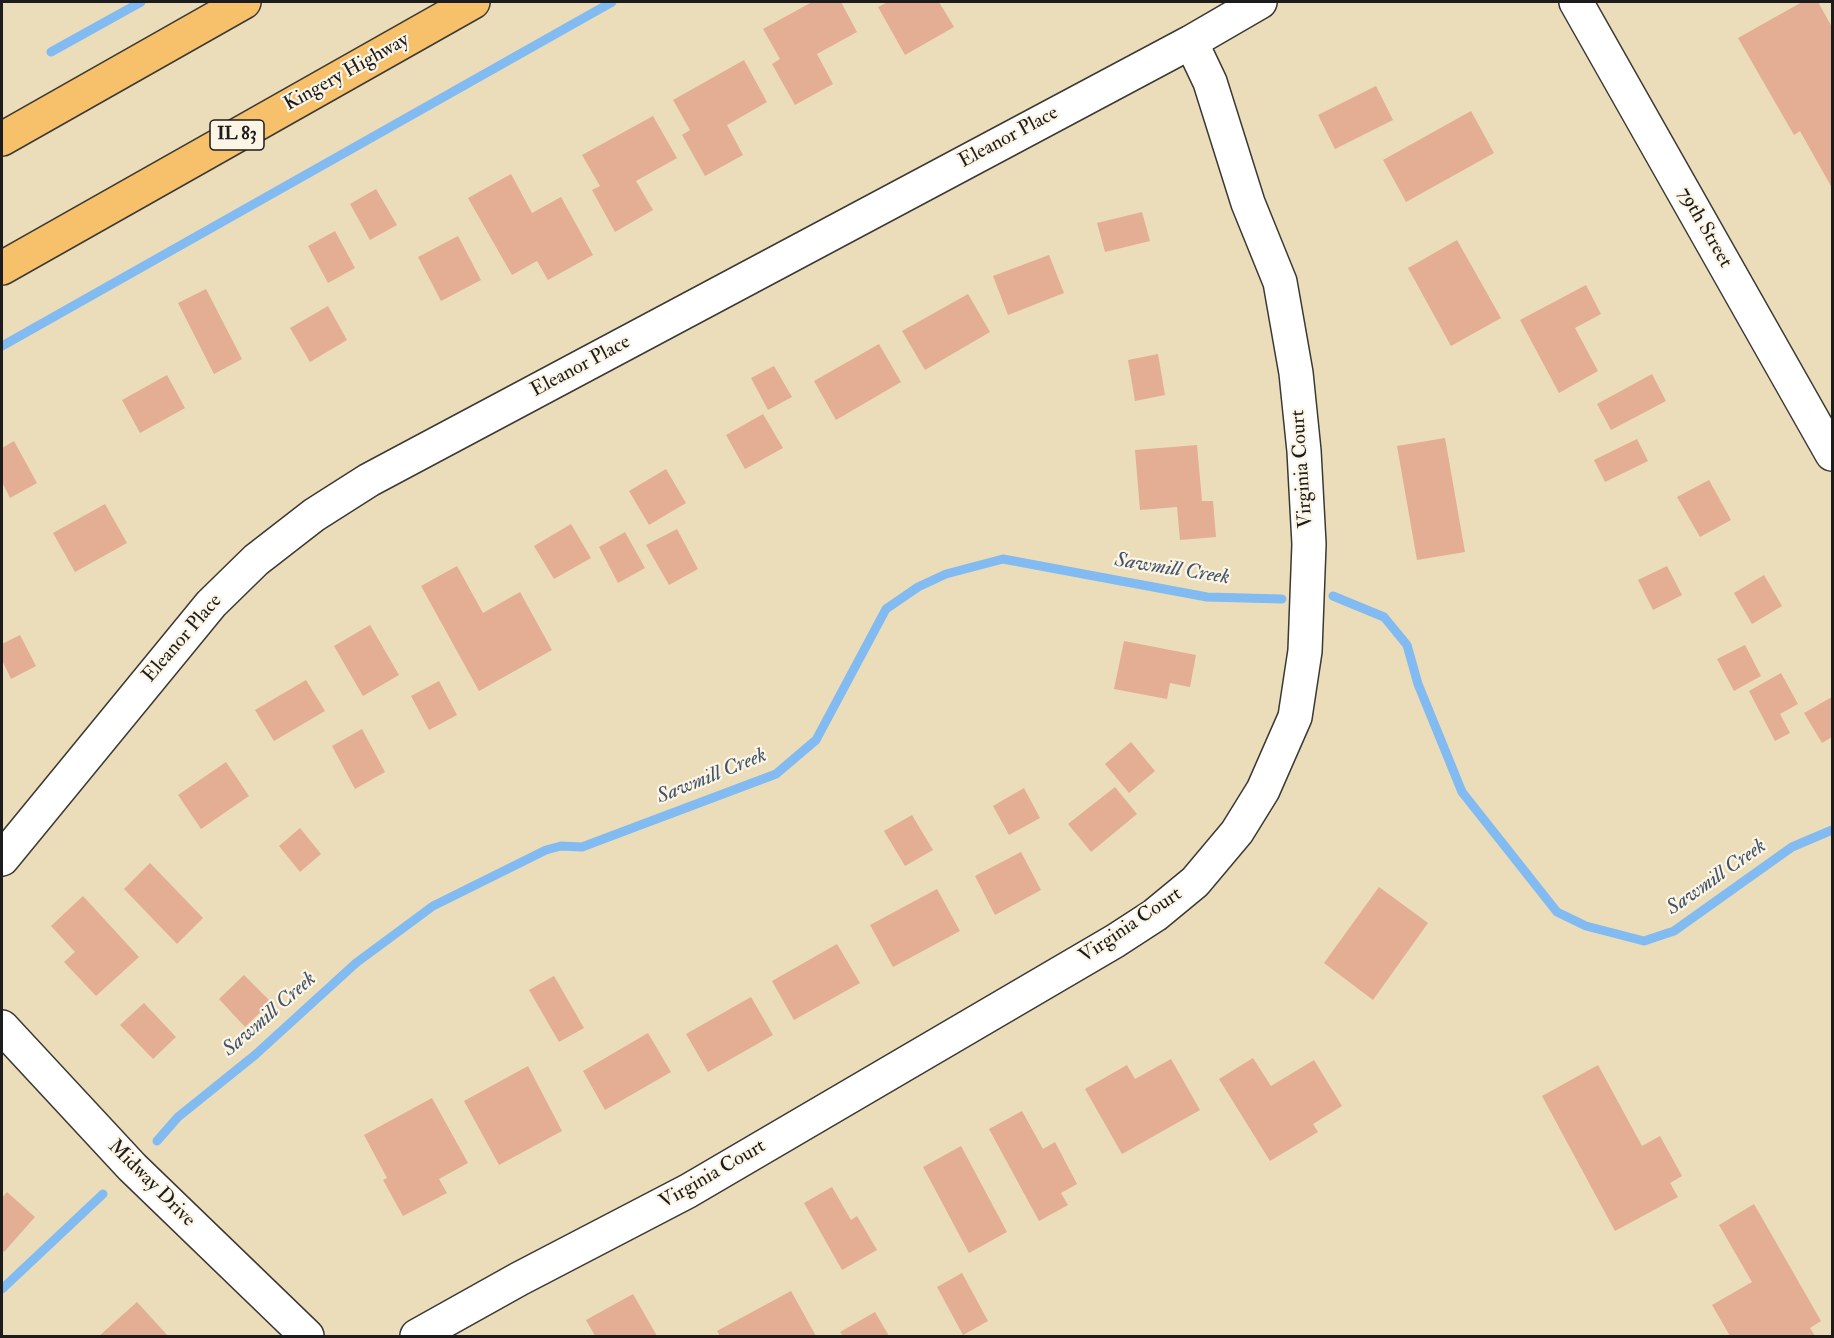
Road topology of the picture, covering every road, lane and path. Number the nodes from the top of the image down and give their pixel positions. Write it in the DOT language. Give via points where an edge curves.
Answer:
graph roads {
  1 [pos="244,2"];
  2 [pos="473,2"];
  3 [pos="1260,2"];
  4 [pos="1576,2"];
  5 [pos="1191,42"];
  6 [pos="2,139"];
  7 [pos="2,268"];
  8 [pos="1833,454"];
  9 [pos="2,859"];
  10 [pos="2,1027"];
  11 [pos="307,1336"];
  12 [pos="417,1336"];
  1 -- 6 [label="highway"];
  2 -- 7 [label="highway, Kingery Highway / IL 83"];
  3 -- 5 [label="street, Eleanor Place"];
  4 -- 8 [label="street, 79th Street"];
  5 -- 9 [label="street, Eleanor Place" via="380,475 314,515 256,560 211,604"];
  5 -- 12 [label="street, Virginia Court" via="1210,82 1248,203 1280,282 1296,373 1304,451 1309,544 1305,651 1295,717 1263,790 1237,832 1195,882 1116,941 688,1191"];
  10 -- 11 [label="street, Midway Drive" via="132,1167"];
}
